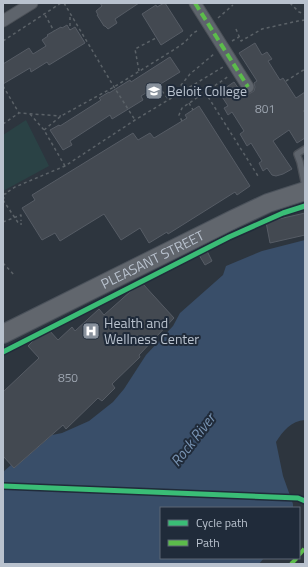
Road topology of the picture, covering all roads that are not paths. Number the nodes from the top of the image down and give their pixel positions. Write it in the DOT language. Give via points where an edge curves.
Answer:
graph roads {
  1 [pos="32,3"];
  2 [pos="195,3"];
  3 [pos="3,22"];
  4 [pos="248,87"];
  5 [pos="305,149"];
  6 [pos="305,186"];
  7 [pos="305,191"];
  8 [pos="3,334"];
  1 -- 3 [label="street"];
  2 -- 4 [label="street"];
  5 -- 6 [label="lane" via="297,154"];
  7 -- 8 [label="main road, PLEASANT STREET" via="268,203 234,219"];
}
